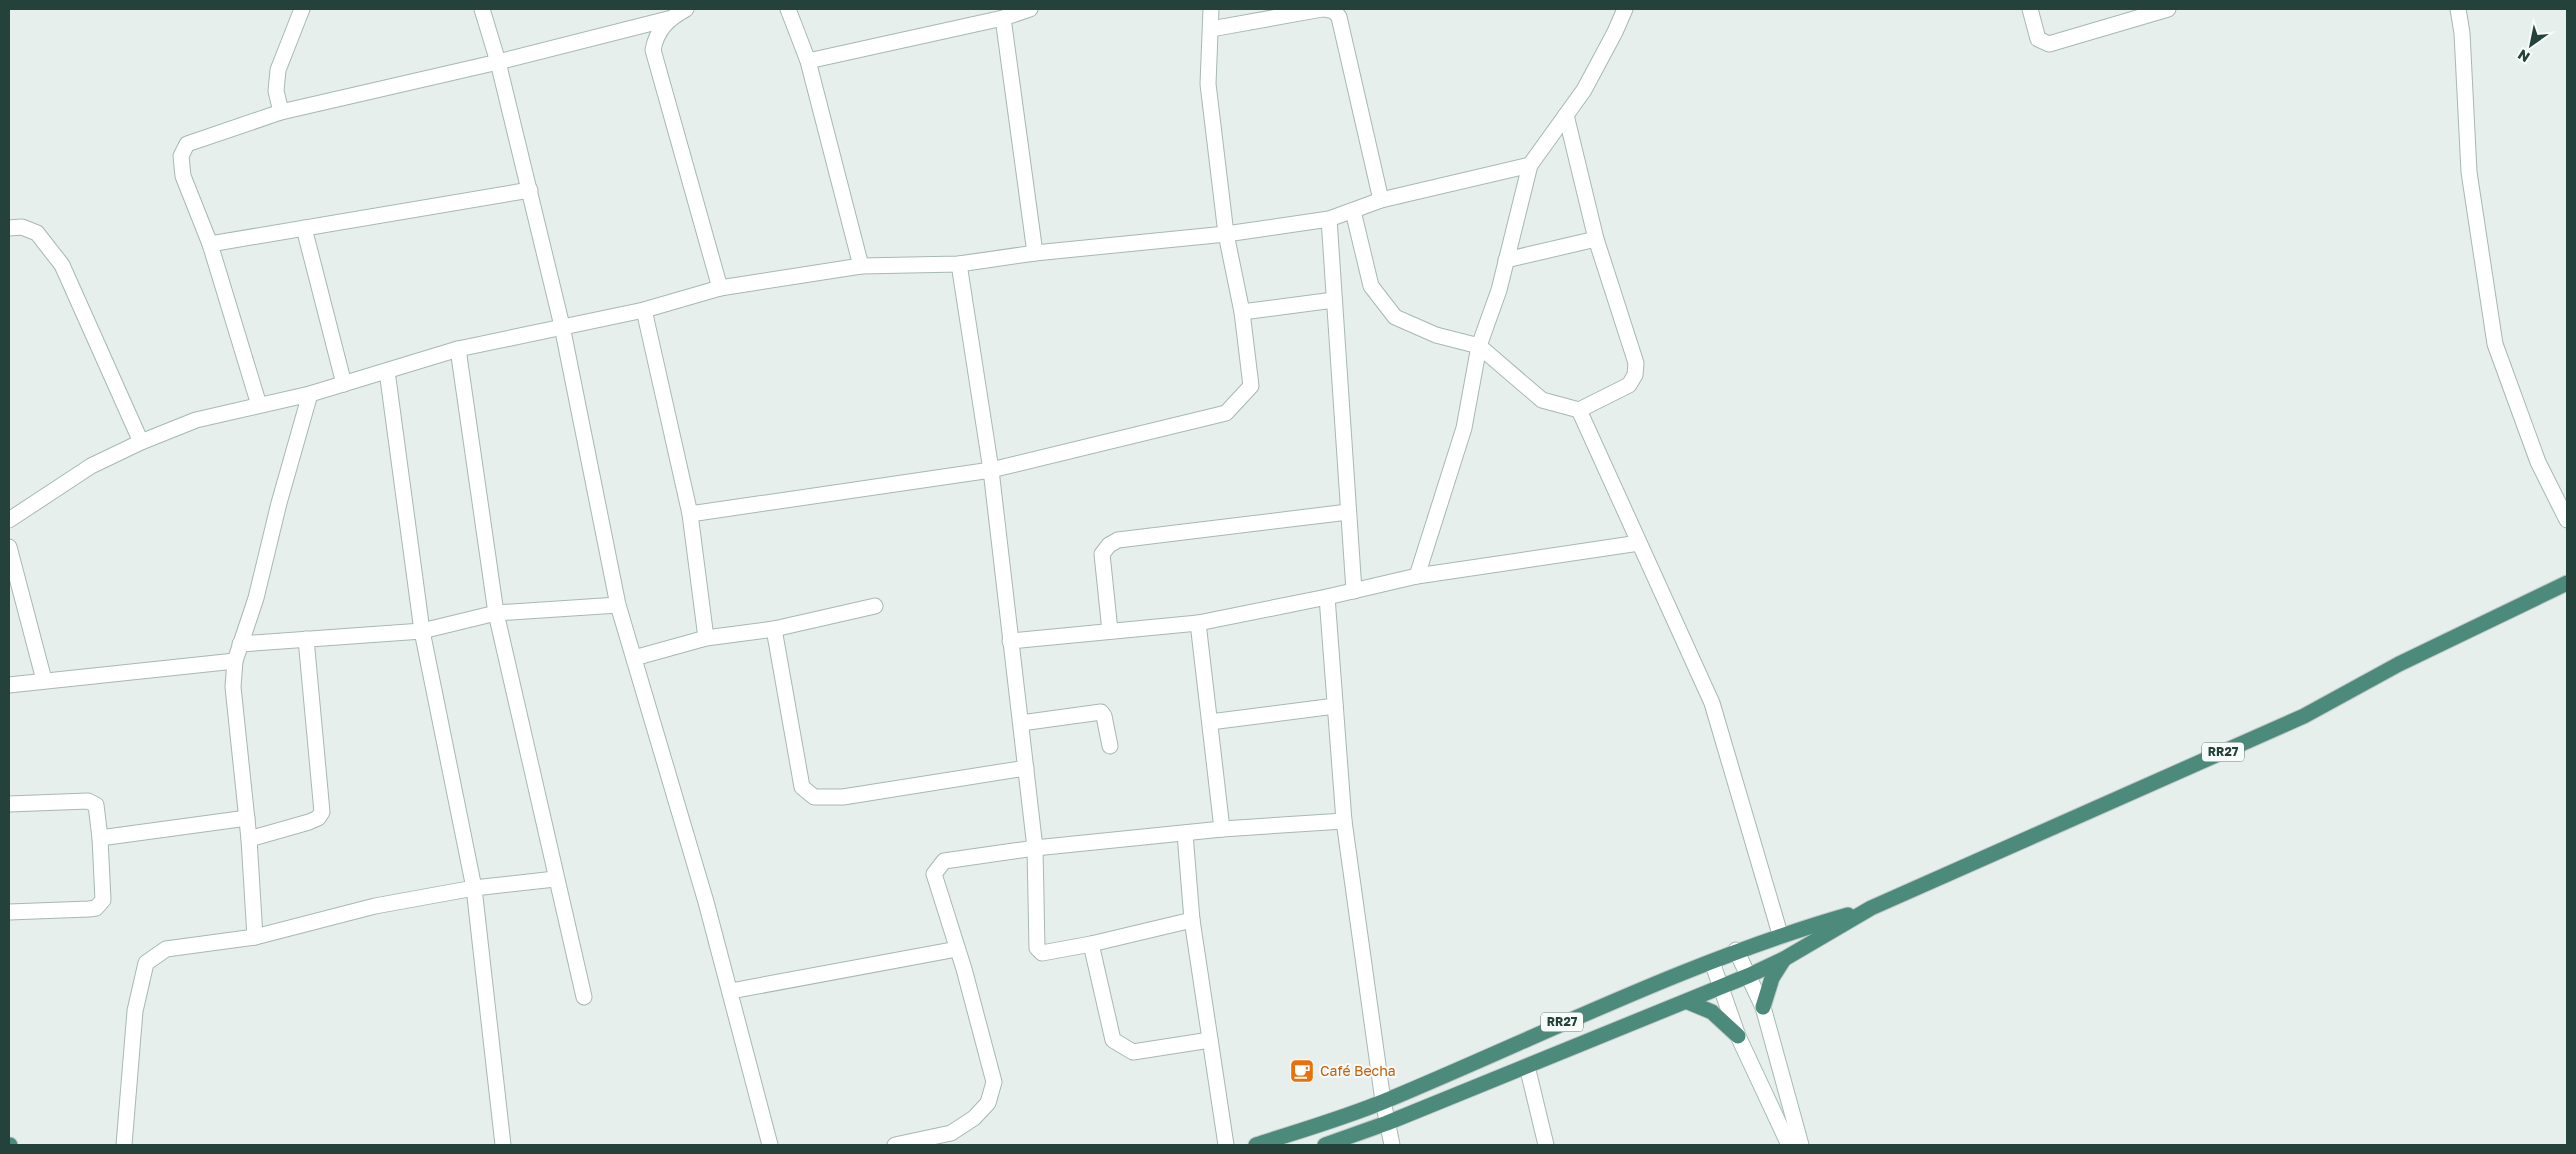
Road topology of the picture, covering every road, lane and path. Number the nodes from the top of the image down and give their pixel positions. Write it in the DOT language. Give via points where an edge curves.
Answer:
graph roads {
  1 [pos="302,9"];
  2 [pos="482,9"];
  3 [pos="686,9"];
  4 [pos="788,9"];
  5 [pos="1030,9"];
  6 [pos="1211,9"];
  7 [pos="1328,9"];
  8 [pos="1625,9"];
  9 [pos="2030,9"];
  10 [pos="2168,9"];
  11 [pos="2458,9"];
  12 [pos="1003,18"];
  13 [pos="668,19"];
  14 [pos="1211,29"];
  15 [pos="808,61"];
  16 [pos="498,62"];
  17 [pos="281,112"];
  18 [pos="1566,115"];
  19 [pos="1530,165"];
  20 [pos="530,190"];
  21 [pos="1380,200"];
  22 [pos="1353,210"];
  23 [pos="1328,219"];
  24 [pos="9,228"];
  25 [pos="304,228"];
  26 [pos="1226,234"];
  27 [pos="1596,239"];
  28 [pos="210,244"];
  29 [pos="1035,253"];
  30 [pos="1506,260"];
  31 [pos="960,264"];
  32 [pos="861,266"];
  33 [pos="720,288"];
  34 [pos="1334,300"];
  35 [pos="644,310"];
  36 [pos="1242,312"];
  37 [pos="562,326"];
  38 [pos="1479,346"];
  39 [pos="458,349"];
  40 [pos="386,371"];
  41 [pos="344,384"];
  42 [pos="310,394"];
  43 [pos="259,405"];
  44 [pos="1579,410"];
  45 [pos="141,442"];
  46 [pos="991,470"];
  47 [pos="1348,512"];
  48 [pos="690,514"];
  49 [pos="9,520"];
  50 [pos="2567,520"];
  51 [pos="1639,543"];
  52 [pos="9,547"];
  53 [pos="1417,576"];
  54 [pos="2567,583"];
  55 [pos="1354,591"];
  56 [pos="1327,597"];
  57 [pos="618,605"];
  58 [pos="875,606"];
  59 [pos="496,613"];
  60 [pos="1198,623"];
  61 [pos="774,629"];
  62 [pos="422,631"];
  63 [pos="1110,631"];
  64 [pos="706,638"];
  65 [pos="306,639"];
  66 [pos="1010,641"];
  67 [pos="240,644"];
  68 [pos="634,658"];
  69 [pos="235,661"];
  70 [pos="44,680"];
  71 [pos="9,685"];
  72 [pos="1335,706"];
  73 [pos="1210,722"];
  74 [pos="1021,723"];
  75 [pos="1110,746"];
  76 [pos="1026,768"];
  77 [pos="9,804"];
  78 [pos="247,818"];
  79 [pos="1344,821"];
  80 [pos="1222,829"];
  81 [pos="1185,834"];
  82 [pos="100,838"];
  83 [pos="249,839"];
  84 [pos="1035,848"];
  85 [pos="555,879"];
  86 [pos="474,888"];
  87 [pos="1871,908"];
  88 [pos="9,912"];
  89 [pos="1192,920"];
  90 [pos="1780,934"];
  91 [pos="255,938"];
  92 [pos="1091,944"];
  93 [pos="957,949"];
  94 [pos="1736,950"];
  95 [pos="1784,959"];
  96 [pos="1712,962"];
  97 [pos="1750,975"];
  98 [pos="1720,989"];
  99 [pos="731,991"];
  100 [pos="584,997"];
  101 [pos="1688,1002"];
  102 [pos="1763,1007"];
  103 [pos="1738,1036"];
  104 [pos="1210,1040"];
  105 [pos="1527,1066"];
  106 [pos="1384,1102"];
  107 [pos="1387,1123"];
  108 [pos="124,1145"];
  109 [pos="503,1145"];
  110 [pos="770,1145"];
  111 [pos="895,1145"];
  112 [pos="1226,1145"];
  113 [pos="1256,1145"];
  114 [pos="1325,1145"];
  115 [pos="1392,1145"];
  116 [pos="1546,1145"];
  117 [pos="1789,1145"];
  118 [pos="1802,1145"];
  1 -- 17 [label="street" via="278,70 276,91"];
  2 -- 16 [label="street"];
  3 -- 13 [label="street"];
  4 -- 15 [label="street"];
  5 -- 12 [label="street"];
  6 -- 14 [label="street"];
  7 -- 14 [label="street"];
  7 -- 21 [label="street" via="1341,25"];
  8 -- 18 [label="street" via="1584,90"];
  9 -- 10 [label="street" via="2038,39 2048,44"];
  11 -- 50 [label="street" via="2469,172 2495,344 2538,462"];
  12 -- 15 [label="street"];
  12 -- 29 [label="street"];
  13 -- 16 [label="street"];
  13 -- 33 [label="street" via="655,40 653,50"];
  14 -- 26 [label="street" via="1208,84"];
  15 -- 32 [label="street"];
  16 -- 17 [label="street"];
  16 -- 20 [label="street"];
  17 -- 28 [label="street" via="187,144 182,151 183,176"];
  18 -- 19 [label="street"];
  18 -- 27 [label="street"];
  19 -- 21 [label="street"];
  19 -- 30 [label="street"];
  20 -- 25 [label="street"];
  20 -- 37 [label="street"];
  21 -- 22 [label="street"];
  22 -- 23 [label="street"];
  22 -- 38 [label="street" via="1371,286 1395,317 1436,335"];
  23 -- 26 [label="street"];
  23 -- 34 [label="street"];
  24 -- 45 [label="street" via="22,227 37,233 62,265"];
  25 -- 28 [label="street"];
  25 -- 41 [label="street"];
  26 -- 29 [label="street"];
  26 -- 36 [label="street"];
  27 -- 30 [label="street"];
  27 -- 44 [label="street" via="1636,363 1635,375 1629,385"];
  28 -- 43 [label="street"];
  29 -- 31 [label="street"];
  30 -- 38 [label="street"];
  31 -- 32 [label="street"];
  31 -- 46 [label="street"];
  32 -- 33 [label="street"];
  33 -- 35 [label="street"];
  34 -- 36 [label="street"];
  34 -- 47 [label="street"];
  35 -- 37 [label="street"];
  35 -- 48 [label="street"];
  36 -- 46 [label="street" via="1250,386 1226,413"];
  37 -- 39 [label="street"];
  37 -- 57 [label="street"];
  38 -- 44 [label="street" via="1542,400"];
  38 -- 53 [label="street" via="1464,428"];
  39 -- 40 [label="street"];
  39 -- 59 [label="street"];
  40 -- 41 [label="street"];
  40 -- 62 [label="street"];
  41 -- 42 [label="street"];
  42 -- 43 [label="street"];
  42 -- 67 [label="street" via="256,598"];
  43 -- 45 [label="street" via="196,420"];
  44 -- 51 [label="street"];
  45 -- 49 [label="street" via="91,466"];
  46 -- 48 [label="street"];
  46 -- 66 [label="street"];
  47 -- 55 [label="street"];
  47 -- 63 [label="street" via="1118,540 1102,554"];
  48 -- 64 [label="street"];
  51 -- 53 [label="street"];
  51 -- 90 [label="street" via="1712,703"];
  52 -- 70 [label="street"];
  53 -- 55 [label="street"];
  54 -- 87 [label="highway, RR27" via="2399,664 2304,716"];
  55 -- 56 [label="street"];
  56 -- 60 [label="street"];
  56 -- 72 [label="street"];
  57 -- 59 [label="street"];
  57 -- 68 [label="street"];
  58 -- 61 [label="street"];
  59 -- 62 [label="street"];
  59 -- 85 [label="street"];
  60 -- 63 [label="street"];
  60 -- 73 [label="street"];
  61 -- 64 [label="street"];
  61 -- 76 [label="street" via="802,787 814,797 843,798"];
  62 -- 65 [label="street"];
  62 -- 86 [label="street"];
  63 -- 66 [label="street"];
  64 -- 68 [label="street"];
  65 -- 67 [label="street"];
  65 -- 83 [label="street" via="322,812 309,822"];
  66 -- 74 [label="street"];
  67 -- 69 [label="street"];
  68 -- 99 [label="street"];
  69 -- 70 [label="street"];
  69 -- 78 [label="street" via="233,687"];
  70 -- 71 [label="street"];
  72 -- 73 [label="street"];
  72 -- 79 [label="street"];
  73 -- 80 [label="street"];
  74 -- 75 [label="street" via="1101,712"];
  74 -- 76 [label="street"];
  76 -- 84 [label="street"];
  77 -- 82 [label="street" via="93,803"];
  78 -- 82 [label="street"];
  78 -- 83 [label="street"];
  79 -- 80 [label="street"];
  79 -- 106 [label="street"];
  80 -- 81 [label="street"];
  81 -- 84 [label="street"];
  81 -- 89 [label="street"];
  82 -- 88 [label="street" via="101,904 89,909"];
  83 -- 91 [label="street"];
  84 -- 92 [label="street" via="1037,948 1042,953 1049,953"];
  84 -- 93 [label="street" via="944,861 939,866 934,874"];
  85 -- 86 [label="street"];
  85 -- 100 [label="street"];
  86 -- 91 [label="street" via="375,906"];
  86 -- 109 [label="street"];
  87 -- 90 [label="highway, RR27"];
  87 -- 95 [label="highway, RR27"];
  89 -- 92 [label="street"];
  89 -- 104 [label="street"];
  90 -- 94 [label="highway, RR27"];
  91 -- 108 [label="street" via="166,949 146,963 135,1011"];
  92 -- 104 [label="street" via="1113,1040 1122,1048 1133,1052"];
  93 -- 99 [label="street"];
  93 -- 111 [label="street" via="994,1082 988,1103 974,1118 951,1133"];
  94 -- 96 [label="highway, RR27"];
  94 -- 97 [label="street"];
  95 -- 97 [label="highway, RR27"];
  95 -- 102 [label="highway" via="1772,978"];
  96 -- 98 [label="street"];
  96 -- 106 [label="highway, RR27" via="1558,1024"];
  97 -- 98 [label="highway, RR27"];
  97 -- 102 [label="street"];
  98 -- 101 [label="highway, RR27"];
  98 -- 103 [label="street"];
  99 -- 110 [label="street"];
  101 -- 103 [label="highway" via="1712,1012"];
  101 -- 105 [label="highway, RR27"];
  102 -- 118 [label="street"];
  103 -- 117 [label="street"];
  104 -- 112 [label="street"];
  105 -- 107 [label="highway, RR27"];
  105 -- 116 [label="street"];
  106 -- 107 [label="street"];
  106 -- 113 [label="highway, RR27"];
  107 -- 114 [label="highway, RR27"];
  107 -- 115 [label="street"];
}
